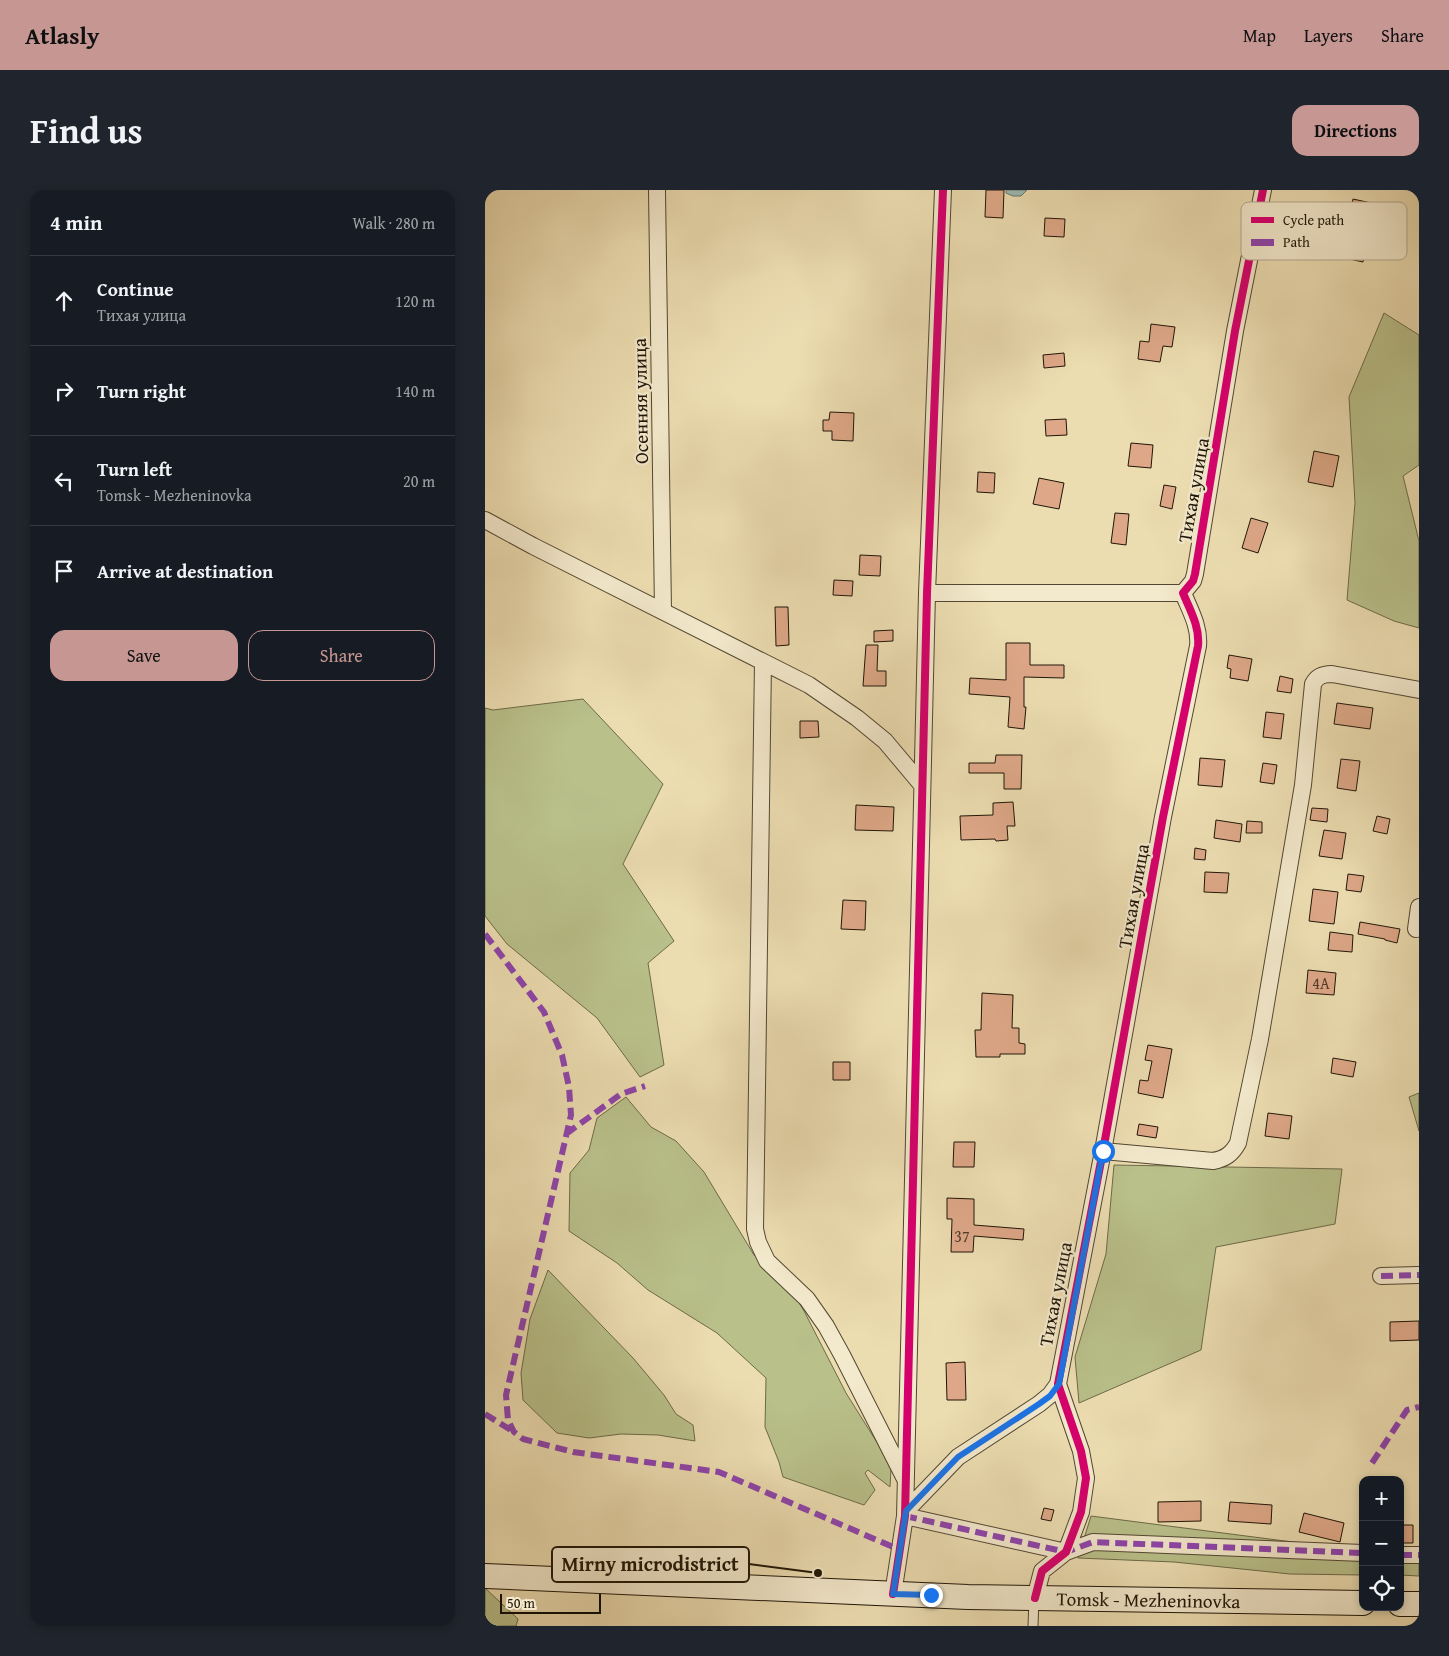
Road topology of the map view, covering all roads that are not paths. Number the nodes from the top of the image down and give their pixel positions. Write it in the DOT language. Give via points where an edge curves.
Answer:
graph roads {
  1 [pos="657,190"];
  2 [pos="943,190"];
  3 [pos="1249,260"];
  4 [pos="485,520"];
  5 [pos="927,593"];
  6 [pos="1183,593"];
  7 [pos="663,611"];
  8 [pos="763,662"];
  9 [pos="1419,690"];
  10 [pos="922,785"];
  11 [pos="1419,907"];
  12 [pos="1416,929"];
  13 [pos="1103,1151"];
  14 [pos="1419,1275"];
  15 [pos="1381,1276"];
  16 [pos="1059,1384"];
  17 [pos="906,1481"];
  18 [pos="906,1514"];
  19 [pos="1066,1552"];
  20 [pos="1359,1553"];
  21 [pos="1404,1555"];
  22 [pos="1419,1555"];
  23 [pos="485,1576"];
  24 [pos="893,1594"];
  25 [pos="1035,1598"];
  26 [pos="1359,1604"];
  27 [pos="1404,1604"];
  28 [pos="1419,1604"];
  29 [pos="1033,1626"];
  1 -- 7 [label="street, Осенняя улица"];
  2 -- 5 [label="street"];
  3 -- 6 [label="street, Тихая улица" via="1195,574"];
  4 -- 7 [label="street"];
  5 -- 6 [label="street"];
  5 -- 10 [label="street"];
  6 -- 13 [label="street, Тихая улица" via="1199,636 1198,646 1163,817"];
  7 -- 8 [label="street"];
  8 -- 10 [label="street" via="809,685 857,718 885,742"];
  8 -- 17 [label="street" via="755,1229 767,1261 807,1298 825,1326"];
  9 -- 13 [label="street" via="1332,674 1321,676 1313,684 1303,785 1260,1039 1234,1150 1222,1160 1213,1161"];
  10 -- 17 [label="street"];
  11 -- 12 [label="street"];
  13 -- 16 [label="street, Тихая улица"];
  14 -- 15 [label="street"];
  16 -- 18 [label="street" via="1039,1404 958,1457"];
  16 -- 19 [label="street, Тихая улица" via="1081,1451 1086,1478 1081,1512"];
  17 -- 18 [label="street"];
  18 -- 19 [label="street"];
  18 -- 24 [label="street"];
  19 -- 20 [label="street" via="1093,1542"];
  19 -- 25 [label="street" via="1042,1571"];
  21 -- 22 [label="street"];
  23 -- 24 [label="street, Tomsk - Mezheninovka"];
  24 -- 25 [label="street, Tomsk - Mezheninovka"];
  25 -- 26 [label="street, Tomsk - Mezheninovka"];
  25 -- 29 [label="lane"];
  27 -- 28 [label="street"];
}
